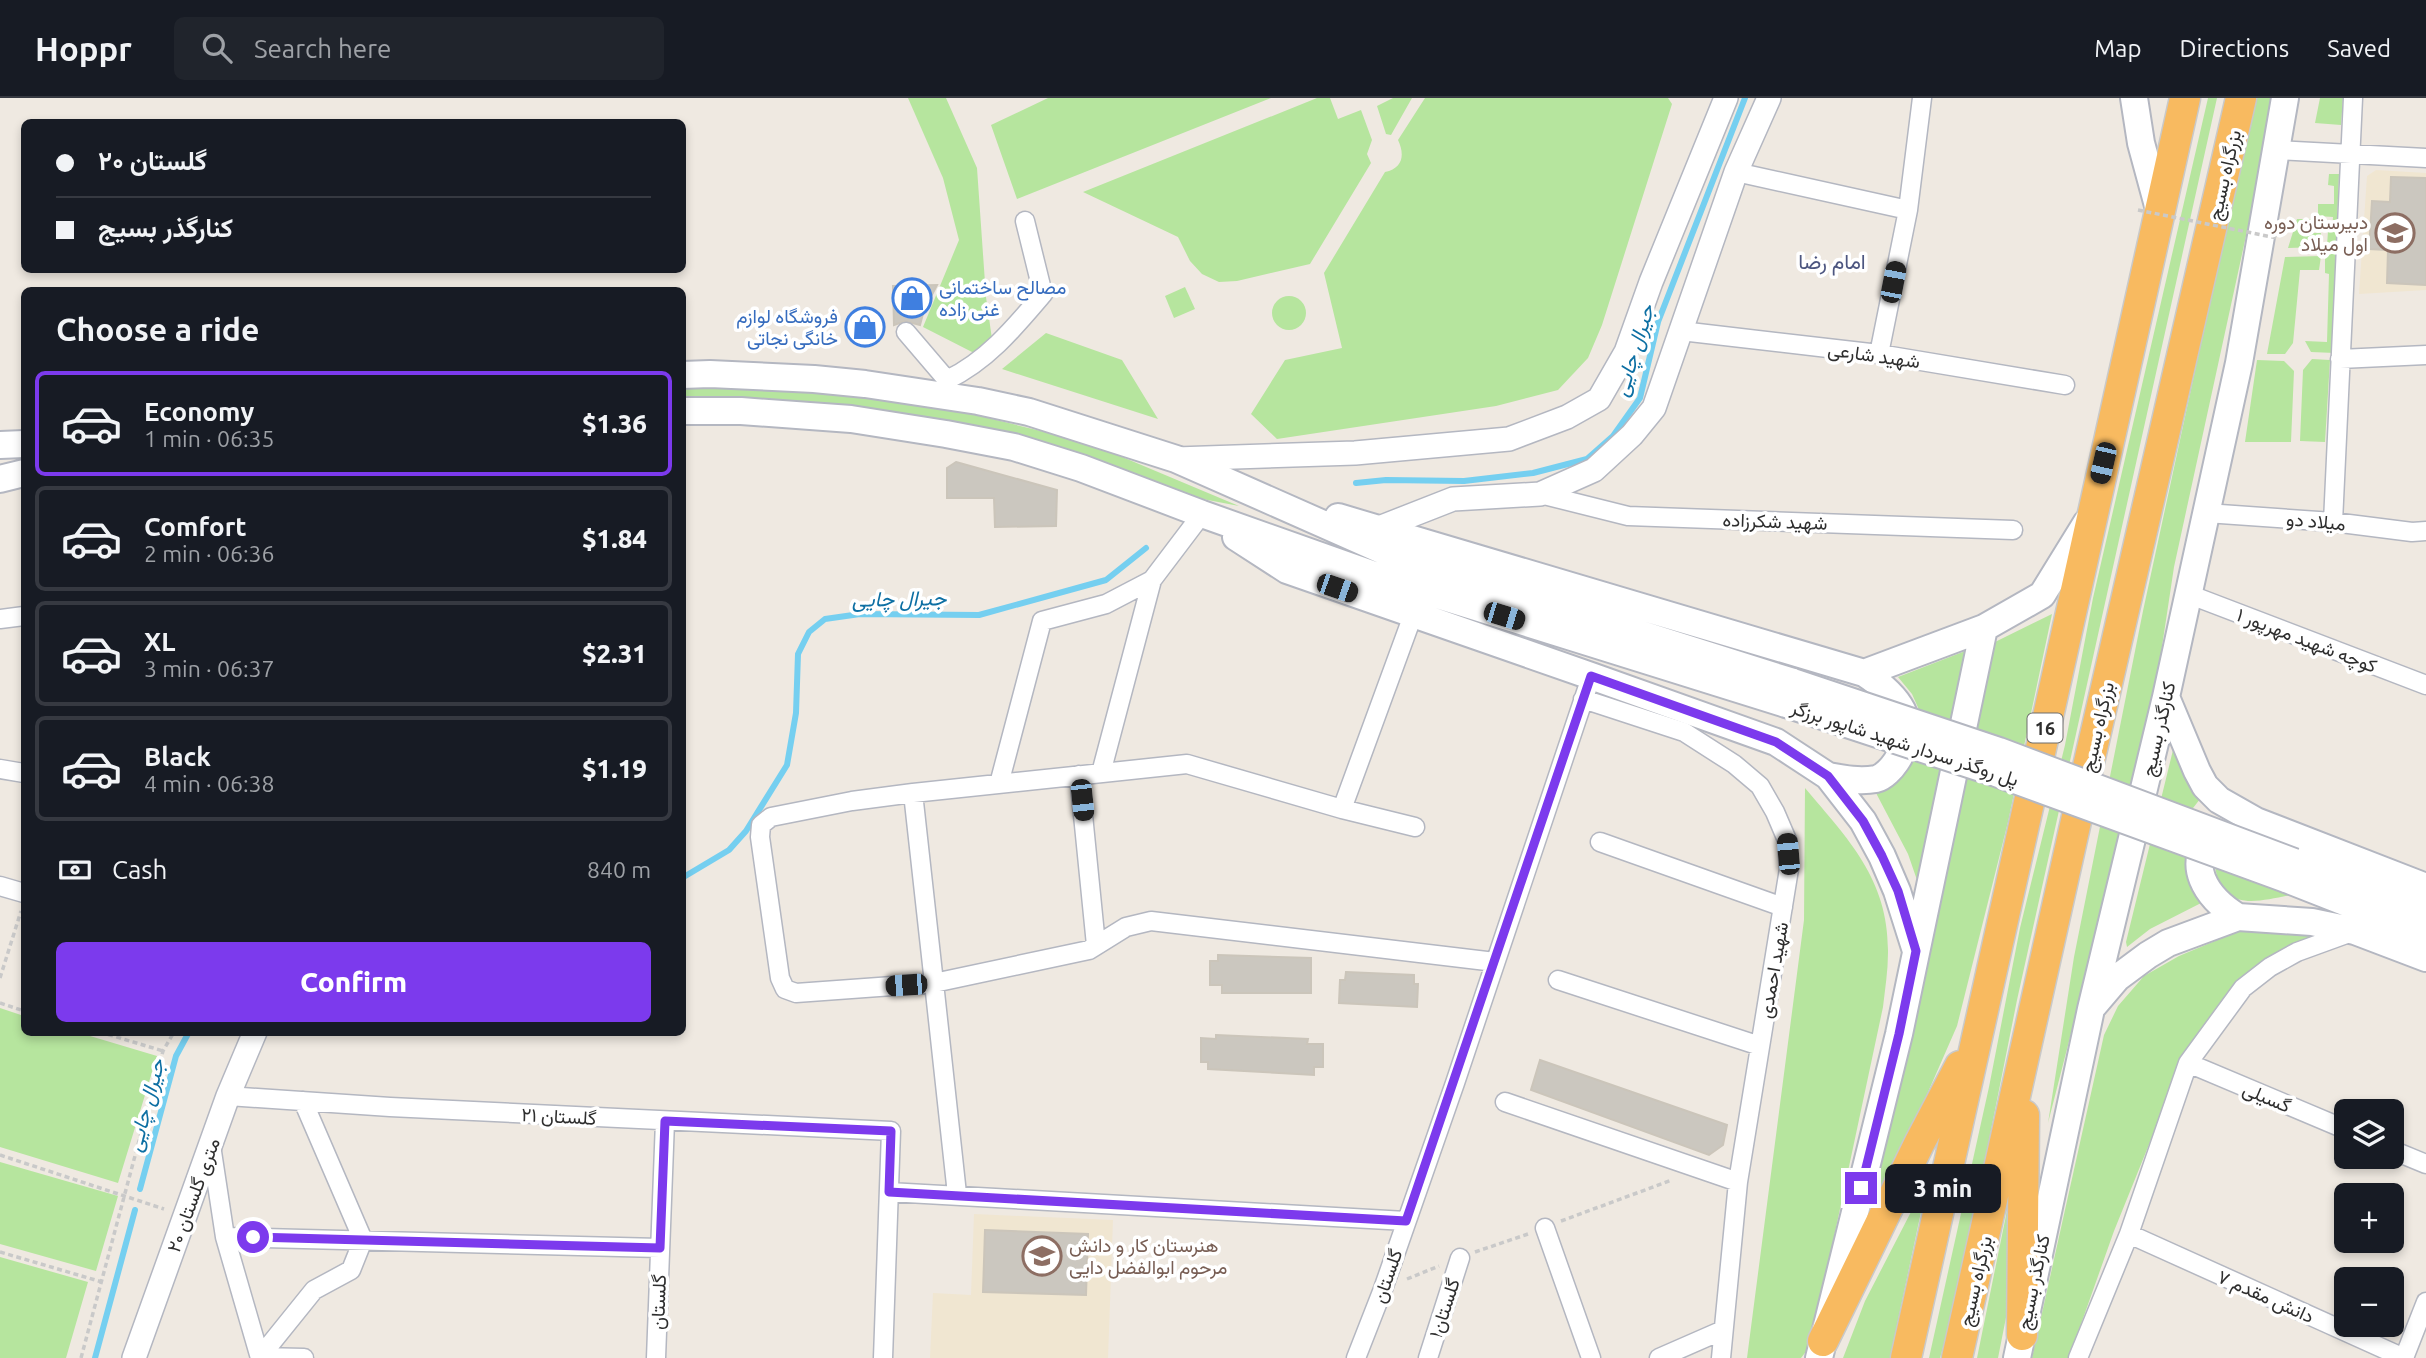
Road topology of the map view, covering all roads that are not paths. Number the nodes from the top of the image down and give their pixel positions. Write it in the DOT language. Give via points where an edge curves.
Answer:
graph roads {
  1 [pos="1726,98"];
  2 [pos="1769,98"];
  3 [pos="1923,98"];
  4 [pos="2134,98"];
  5 [pos="2185,98"];
  6 [pos="2241,98"];
  7 [pos="2285,98"];
  8 [pos="2353,98"];
  9 [pos="2276,150"];
  10 [pos="2350,153"];
  11 [pos="2426,158"];
  12 [pos="1736,172"];
  13 [pos="1908,211"];
  14 [pos="2149,212"];
  15 [pos="1025,221"];
  16 [pos="1681,331"];
  17 [pos="906,332"];
  18 [pos="1879,354"];
  19 [pos="2426,355"];
  20 [pos="2340,359"];
  21 [pos="686,375"];
  22 [pos="2065,385"];
  23 [pos="947,388"];
  24 [pos="686,411"];
  25 [pos="21,444"];
  26 [pos="0,445"];
  27 [pos="1176,459"];
  28 [pos="21,473"];
  29 [pos="0,479"];
  30 [pos="1540,494"];
  31 [pos="1258,495"];
  32 [pos="2206,513"];
  33 [pos="1202,514"];
  34 [pos="2092,515"];
  35 [pos="2333,522"];
  36 [pos="1379,528"];
  37 [pos="2013,530"];
  38 [pos="2421,533"];
  39 [pos="1152,580"];
  40 [pos="2188,594"];
  41 [pos="1413,615"];
  42 [pos="21,616"];
  43 [pos="0,619"];
  44 [pos="1984,628"];
  45 [pos="1864,673"];
  46 [pos="2426,685"];
  47 [pos="1587,687"];
  48 [pos="1789,693"];
  49 [pos="2166,697"];
  50 [pos="0,769"];
  51 [pos="21,772"];
  52 [pos="1101,773"];
  53 [pos="1079,775"];
  54 [pos="1828,776"];
  55 [pos="999,784"];
  56 [pos="913,793"];
  57 [pos="1342,809"];
  58 [pos="2256,821"];
  59 [pos="1415,827"];
  60 [pos="1600,842"];
  61 [pos="2290,871"];
  62 [pos="0,886"];
  63 [pos="2426,887"];
  64 [pos="21,899"];
  65 [pos="1783,907"];
  66 [pos="2426,912"];
  67 [pos="2238,917"];
  68 [pos="2355,931"];
  69 [pos="2426,934"];
  70 [pos="1096,945"];
  71 [pos="1916,951"];
  72 [pos="2426,958"];
  73 [pos="1495,962"];
  74 [pos="1558,981"];
  75 [pos="934,983"];
  76 [pos="2091,1009"];
  77 [pos="1978,1031"];
  78 [pos="253,1036"];
  79 [pos="1760,1046"];
  80 [pos="2025,1057"];
  81 [pos="2188,1063"];
  82 [pos="228,1096"];
  83 [pos="303,1101"];
  84 [pos="1506,1102"];
  85 [pos="665,1121"];
  86 [pos="2334,1125"];
  87 [pos="211,1145"];
  88 [pos="2404,1155"];
  89 [pos="2426,1164"];
  90 [pos="1738,1182"];
  91 [pos="889,1192"];
  92 [pos="957,1194"];
  93 [pos="1406,1221"];
  94 [pos="1545,1228"];
  95 [pos="2129,1234"];
  96 [pos="225,1237"];
  97 [pos="363,1240"];
  98 [pos="660,1248"];
  99 [pos="1460,1258"];
  100 [pos="2426,1302"];
  101 [pos="1723,1330"];
  102 [pos="2020,1347"];
  103 [pos="1818,1353"];
  104 [pos="260,1357"];
  105 [pos="134,1358"];
  106 [pos="304,1358"];
  107 [pos="656,1358"];
  108 [pos="883,1358"];
  109 [pos="1356,1358"];
  110 [pos="1428,1358"];
  111 [pos="1591,1358"];
  112 [pos="1660,1358"];
  113 [pos="1721,1358"];
  114 [pos="1906,1358"];
  115 [pos="1957,1358"];
  116 [pos="2078,1358"];
  117 [pos="2404,1358"];
  1 -- 27 [label="street" via="1626,352 1599,399 1509,439 1355,453"];
  2 -- 12 [label="street"];
  3 -- 13 [label="street"];
  4 -- 14 [label="main road"];
  5 -- 14 [label="highway, 16"];
  6 -- 80 [label="highway, بزرگراه بسیج"];
  7 -- 9 [label="main road, کنارگذر بسیج"];
  8 -- 10 [label="street"];
  9 -- 10 [label="street"];
  9 -- 32 [label="main road, کنارگذر بسیج" via="2239,363"];
  10 -- 11 [label="street"];
  10 -- 20 [label="street"];
  12 -- 13 [label="street"];
  12 -- 16 [label="street"];
  13 -- 18 [label="street"];
  14 -- 34 [label="highway, 16"];
  15 -- 23 [label="street" via="1043,295 1005,339"];
  16 -- 18 [label="street, شهید شارعی"];
  16 -- 30 [label="street" via="1654,408 1632,435 1594,470"];
  17 -- 23 [label="street"];
  18 -- 22 [label="street, شهید شارعی"];
  19 -- 20 [label="street"];
  20 -- 35 [label="street"];
  21 -- 23 [label="main road"];
  23 -- 27 [label="main road"];
  24 -- 33 [label="main road" via="852,419 946,434 1028,451"];
  25 -- 26 [label="main road"];
  27 -- 31 [label="main road"];
  28 -- 29 [label="main road"];
  30 -- 36 [label="street" via="1453,499"];
  30 -- 37 [label="street, شهید شکرزاده" via="1628,516"];
  31 -- 36 [label="main road"];
  31 -- 48 [label="main road, پل روگذر سردار شهید شاپور برزگر" via="1399,558"];
  32 -- 35 [label="street, میلاد دو"];
  32 -- 40 [label="main road, کنارگذر بسیج"];
  33 -- 39 [label="street"];
  33 -- 41 [label="main road" via="1287,570"];
  33 -- 48 [label="main road, پل روگذر سردار شهید شاپور برزگر" via="1377,576"];
  34 -- 44 [label="main road" via="2042,595"];
  34 -- 77 [label="highway, 16"];
  35 -- 38 [label="street, میلاد دو"];
  36 -- 45 [label="main road"];
  39 -- 52 [label="street"];
  39 -- 55 [label="street" via="1106,604 1042,621"];
  40 -- 46 [label="street, کوچه شهید مهرپور ۱"];
  40 -- 49 [label="main road, کنارگذر بسیج"];
  41 -- 47 [label="main road"];
  41 -- 57 [label="street"];
  42 -- 43 [label="street"];
  44 -- 45 [label="main road"];
  44 -- 71 [label="main road"];
  45 -- 54 [label="main road" via="1898,701 1905,717 1902,752 1879,778 1854,781"];
  47 -- 54 [label="main road" via="1776,742"];
  47 -- 65 [label="street, شهید احمدی" via="1684,732 1760,786 1787,839 1789,869"];
  47 -- 73 [label="street, گلستان"];
  48 -- 61 [label="main road, پل روگذر سردار شهید شاپور برزگر, bridge" via="1996,772"];
  49 -- 58 [label="main road" via="2205,786 2219,800"];
  49 -- 76 [label="main road, کنارگذر بسیج"];
  50 -- 51 [label="street"];
  52 -- 53 [label="street"];
  52 -- 57 [label="street" via="1187,764"];
  53 -- 55 [label="street"];
  53 -- 70 [label="street"];
  54 -- 71 [label="main road" via="1863,821 1882,856"];
  55 -- 56 [label="street"];
  56 -- 75 [label="street"];
  56 -- 75 [label="street" via="771,817 761,825 760,837 785,989 796,993"];
  57 -- 59 [label="street"];
  58 -- 63 [label="main road"];
  58 -- 67 [label="main road" via="2230,825 2215,834 2199,857 2205,885"];
  60 -- 65 [label="street"];
  61 -- 66 [label="main road, پل روگذر سردار شهید شاپور برزگر"];
  61 -- 69 [label="main road, پل روگذر سردار شهید شاپور برزگر"];
  62 -- 64 [label="street"];
  65 -- 79 [label="street, شهید احمدی"];
  67 -- 68 [label="main road" via="2312,922"];
  67 -- 76 [label="main road" via="2168,943 2117,978"];
  68 -- 72 [label="main road"];
  68 -- 81 [label="street" via="2297,952 2243,988"];
  70 -- 73 [label="street" via="1126,927 1151,921"];
  70 -- 75 [label="street"];
  71 -- 103 [label="main road"];
  73 -- 93 [label="street, گلستان"];
  74 -- 79 [label="street"];
  75 -- 92 [label="street"];
  76 -- 102 [label="main road, کنارگذر بسیج"];
  77 -- 103 [label="highway"];
  77 -- 114 [label="highway, 16"];
  78 -- 82 [label="street, ۲۰ متری گلستان"];
  79 -- 90 [label="street, شهید احمدی"];
  80 -- 102 [label="highway"];
  80 -- 115 [label="highway, بزرگراه بسیج"];
  81 -- 86 [label="street, گسیلی"];
  81 -- 95 [label="street"];
  82 -- 83 [label="street, گلستان ۲۱"];
  82 -- 87 [label="street, ۲۰ متری گلستان"];
  83 -- 85 [label="street, گلستان ۲۱"];
  83 -- 97 [label="street"];
  84 -- 90 [label="street"];
  85 -- 91 [label="street, گلستان ۲۱" via="891,1131"];
  85 -- 98 [label="street, گلستان"];
  87 -- 96 [label="street"];
  87 -- 105 [label="street, ۲۰ متری گلستان"];
  88 -- 89 [label="street"];
  90 -- 101 [label="street, شهید احمدی"];
  91 -- 92 [label="street"];
  91 -- 108 [label="street"];
  92 -- 93 [label="street"];
  93 -- 109 [label="street, گلستان"];
  94 -- 111 [label="street"];
  95 -- 116 [label="street"];
  95 -- 117 [label="street, دانش مقدم ۷"];
  96 -- 97 [label="street"];
  96 -- 104 [label="street"];
  97 -- 98 [label="street"];
  97 -- 104 [label="street" via="351,1270 314,1290"];
  98 -- 107 [label="street, گلستان"];
  99 -- 110 [label="street, گلستان۱"];
  100 -- 117 [label="street"];
  101 -- 112 [label="street"];
  101 -- 113 [label="street, شهید احمدی"];
  104 -- 106 [label="street"];
}
